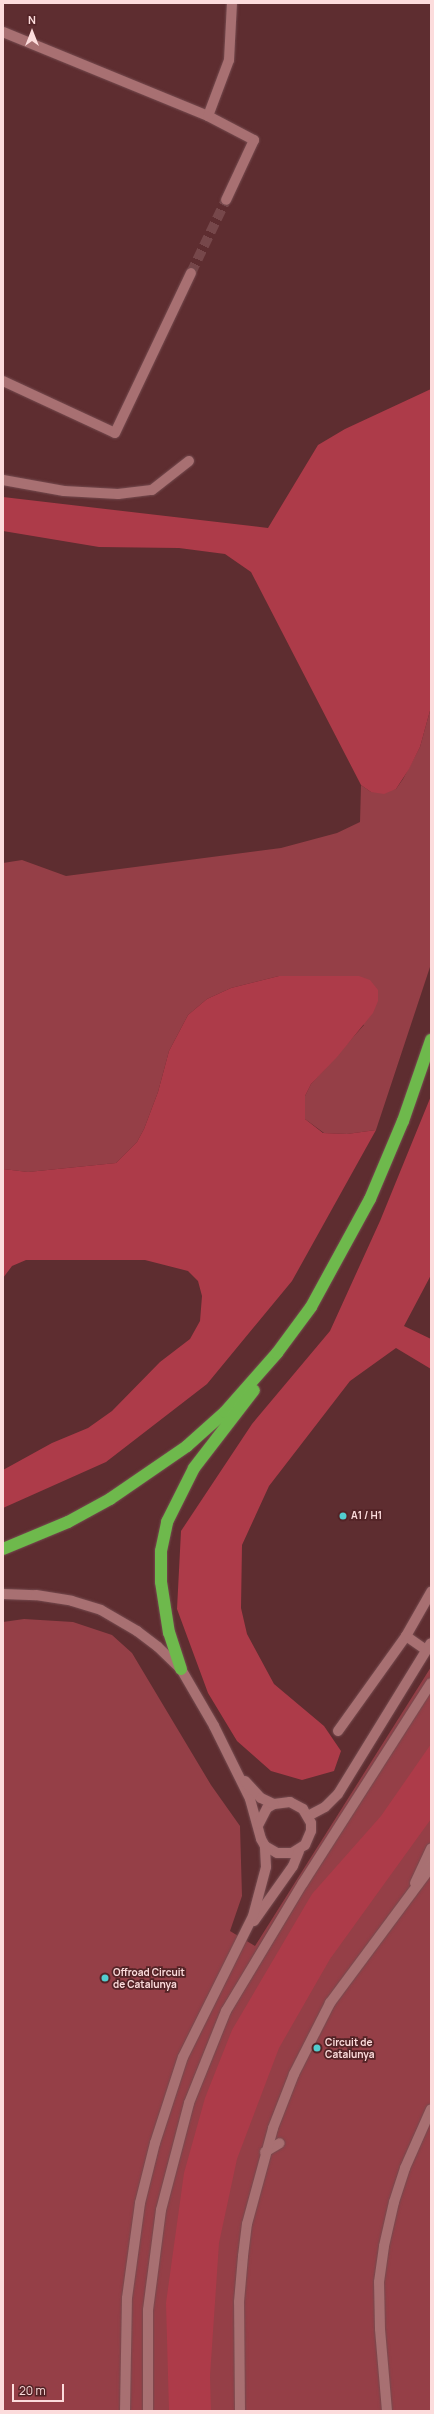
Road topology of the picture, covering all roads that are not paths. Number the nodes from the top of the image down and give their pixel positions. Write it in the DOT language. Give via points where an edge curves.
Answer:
graph roads {
  1 [pos="232,3"];
  2 [pos="3,32"];
  3 [pos="208,116"];
  4 [pos="226,200"];
  5 [pos="191,273"];
  6 [pos="3,381"];
  7 [pos="189,461"];
  8 [pos="3,480"];
  9 [pos="431,1040"];
  10 [pos="277,1354"];
  11 [pos="3,1549"];
  12 [pos="431,1592"];
  13 [pos="3,1594"];
  14 [pos="406,1636"];
  15 [pos="429,1647"];
  16 [pos="182,1669"];
  17 [pos="431,1683"];
  18 [pos="338,1731"];
  19 [pos="233,1765"];
  20 [pos="274,1804"];
  21 [pos="308,1816"];
  22 [pos="258,1824"];
  23 [pos="265,1846"];
  24 [pos="431,1850"];
  25 [pos="298,1851"];
  26 [pos="431,1867"];
  27 [pos="413,1890"];
  28 [pos="246,1933"];
  29 [pos="431,2109"];
  30 [pos="280,2143"];
  31 [pos="265,2152"];
  32 [pos="125,2411"];
  33 [pos="148,2411"];
  34 [pos="240,2411"];
  35 [pos="386,2411"];
  1 -- 3 [label="street" via="229,60"];
  2 -- 3 [label="street"];
  3 -- 4 [label="street" via="254,140"];
  5 -- 6 [label="street" via="115,433"];
  7 -- 8 [label="street" via="152,490 118,494 64,491"];
  9 -- 10 [label="highway" via="403,1121 370,1199 311,1306"];
  10 -- 11 [label="highway" via="225,1412 187,1446 110,1499 68,1522"];
  10 -- 16 [label="highway" via="255,1388 194,1468 167,1522 161,1551 161,1582 169,1633"];
  12 -- 14 [label="street"];
  13 -- 16 [label="street" via="65,1600 101,1610 137,1631"];
  14 -- 15 [label="street"];
  14 -- 18 [label="street"];
  15 -- 21 [label="street" via="338,1794 325,1807"];
  16 -- 19 [label="street"];
  17 -- 33 [label="street" via="303,1883 226,2011 189,2103 161,2210 149,2302"];
  19 -- 20 [label="street" via="261,1798"];
  19 -- 22 [label="street" via="250,1799"];
  20 -- 21 [label="street" via="290,1802"];
  20 -- 22 [label="street" via="267,1808"];
  21 -- 25 [label="street" via="311,1823 309,1839"];
  22 -- 23 [label="street"];
  23 -- 25 [label="street" via="285,1854"];
  23 -- 28 [label="street" via="266,1867 263,1882"];
  24 -- 27 [label="street"];
  25 -- 28 [label="street" via="293,1866"];
  26 -- 27 [label="street"];
  27 -- 31 [label="street" via="330,2003 294,2074"];
  28 -- 32 [label="street" via="183,2057 140,2203 127,2306"];
  29 -- 35 [label="street" via="405,2168 384,2246 379,2282"];
  30 -- 31 [label="street"];
  31 -- 34 [label="street" via="247,2224 243,2256 239,2302"];
}
